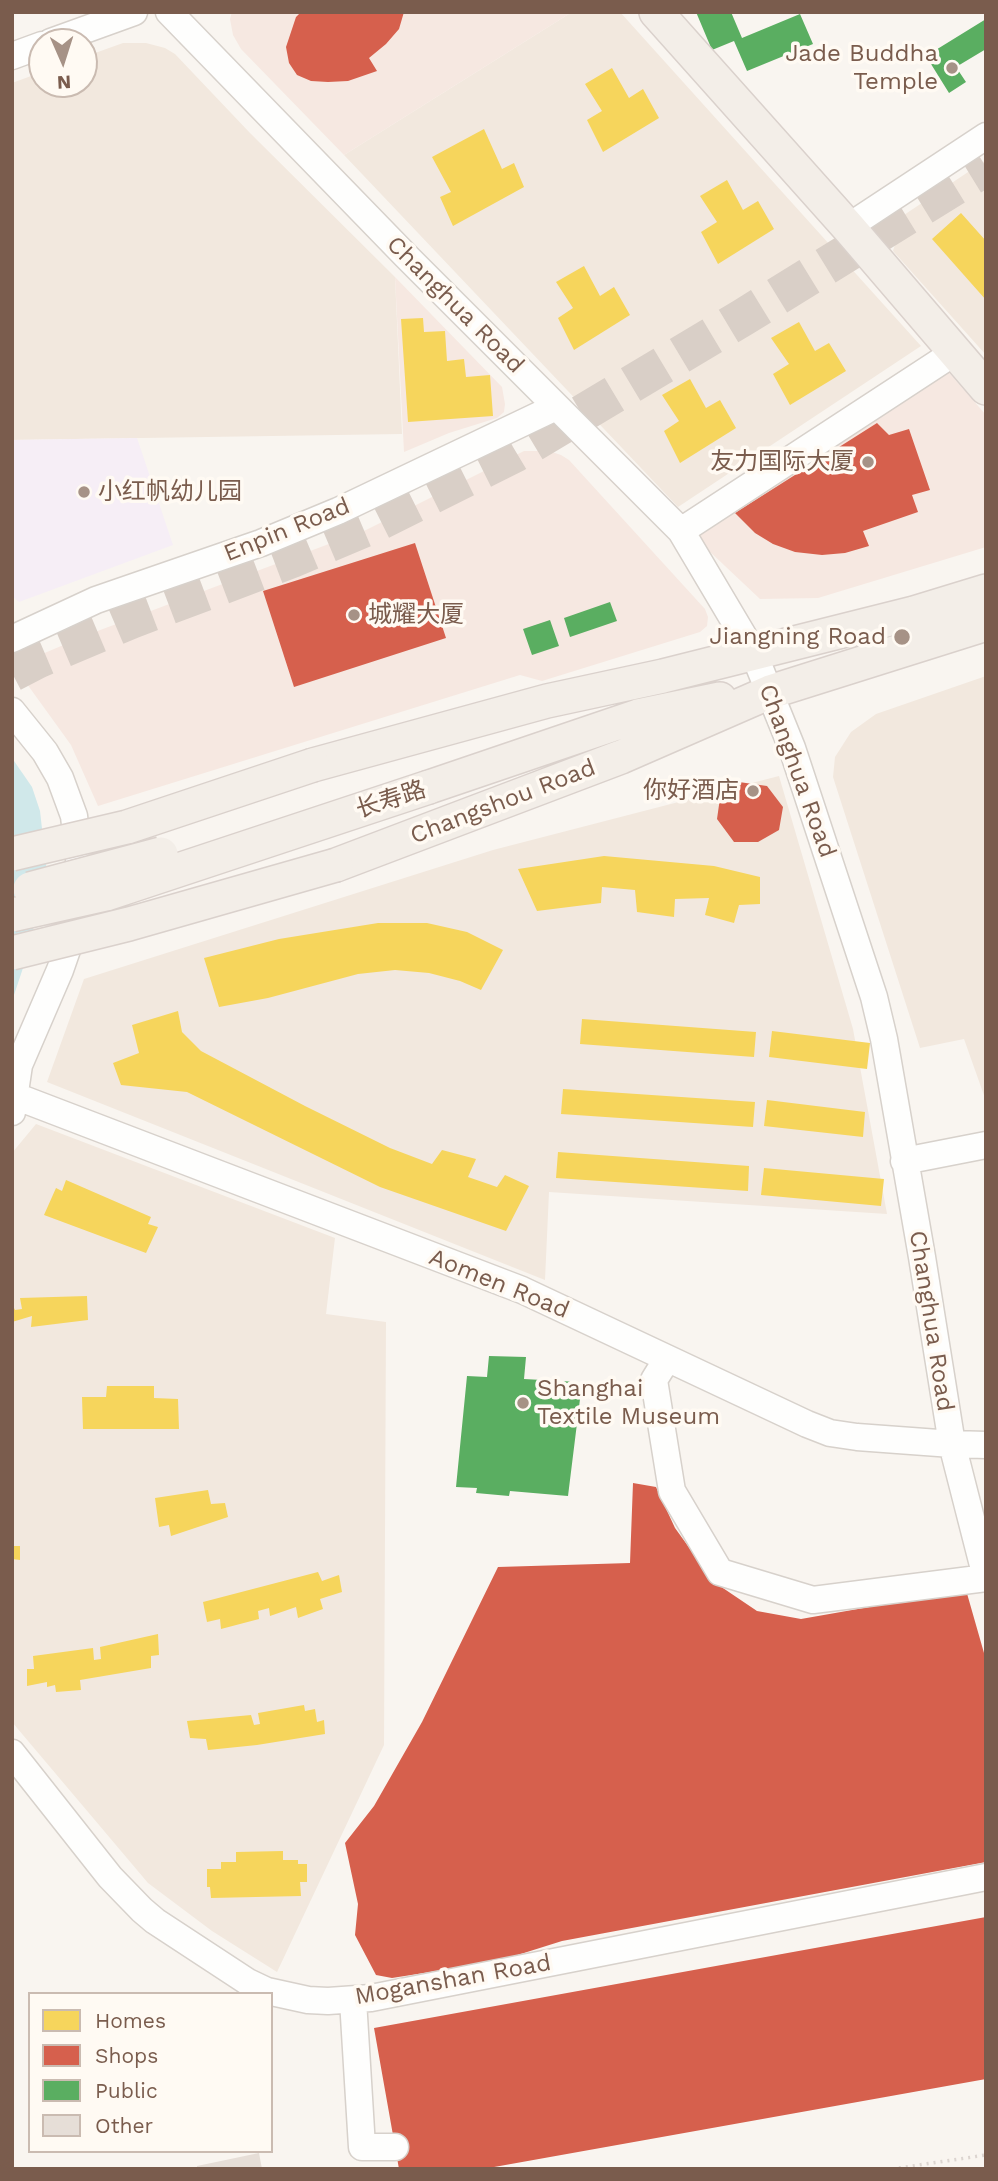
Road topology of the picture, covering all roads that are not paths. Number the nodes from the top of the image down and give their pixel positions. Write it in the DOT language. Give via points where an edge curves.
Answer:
graph roads {
  1 [pos="134,12"];
  2 [pos="169,12"];
  3 [pos="656,12"];
  4 [pos="90,28"];
  5 [pos="986,136"];
  6 [pos="848,227"];
  7 [pos="955,352"];
  8 [pos="986,388"];
  9 [pos="556,407"];
  10 [pos="681,531"];
  11 [pos="986,591"];
  12 [pos="986,624"];
  13 [pos="12,639"];
  14 [pos="754,654"];
  15 [pos="663,676"];
  16 [pos="771,692"];
  17 [pos="12,711"];
  18 [pos="426,777"];
  19 [pos="12,854"];
  20 [pos="12,894"];
  21 [pos="12,915"];
  22 [pos="12,953"];
  23 [pos="14,1104"];
  24 [pos="986,1145"];
  25 [pos="904,1161"];
  26 [pos="667,1359"];
  27 [pos="952,1444"];
  28 [pos="986,1444"];
  29 [pos="986,1577"];
  30 [pos="12,1753"];
  31 [pos="986,1878"];
  32 [pos="353,2000"];
  33 [pos="395,2147"];
  1 -- 4 [label="street"];
  2 -- 9 [label="street, Changhua Road"];
  3 -- 6 [label="main road"];
  5 -- 6 [label="street"];
  6 -- 7 [label="main road"];
  7 -- 8 [label="main road"];
  7 -- 10 [label="street"];
  9 -- 10 [label="street, Changhua Road"];
  9 -- 13 [label="street, Enpin Road" via="338,511 96,600"];
  10 -- 14 [label="street, Changhua Road"];
  11 -- 14 [label="main road"];
  12 -- 16 [label="main road, Changshou Road"];
  14 -- 15 [label="main road"];
  14 -- 16 [label="street, Changhua Road"];
  15 -- 18 [label="main road, 长寿路"];
  15 -- 19 [label="main road, bridge" via="547,701 313,765 127,827"];
  16 -- 18 [label="main road, 长寿路" via="638,716"];
  16 -- 22 [label="main road, Changshou Road, bridge" via="621,757 336,865"];
  16 -- 25 [label="street, Changhua Road" via="874,997"];
  17 -- 23 [label="street" via="60,778 74,816 79,859 69,944 22,1055"];
  18 -- 20 [label="main road, 长寿路, bridge"];
  18 -- 21 [label="main road, 长寿路, bridge" via="106,894"];
  23 -- 26 [label="street, Aomen Road" via="522,1290"];
  24 -- 25 [label="street"];
  25 -- 27 [label="street, Changhua Road"];
  26 -- 27 [label="street, Aomen Road" via="830,1433"];
  26 -- 29 [label="street" via="653,1380 673,1490 720,1572 813,1600"];
  27 -- 28 [label="street, Aomen Road"];
  27 -- 29 [label="street, Changhua Road"];
  30 -- 32 [label="street, Moganshan Road" via="115,1882 155,1921 230,1972 267,1990 308,2000"];
  31 -- 32 [label="street, Moganshan Road"];
  32 -- 33 [label="street" via="362,2147"];
}
